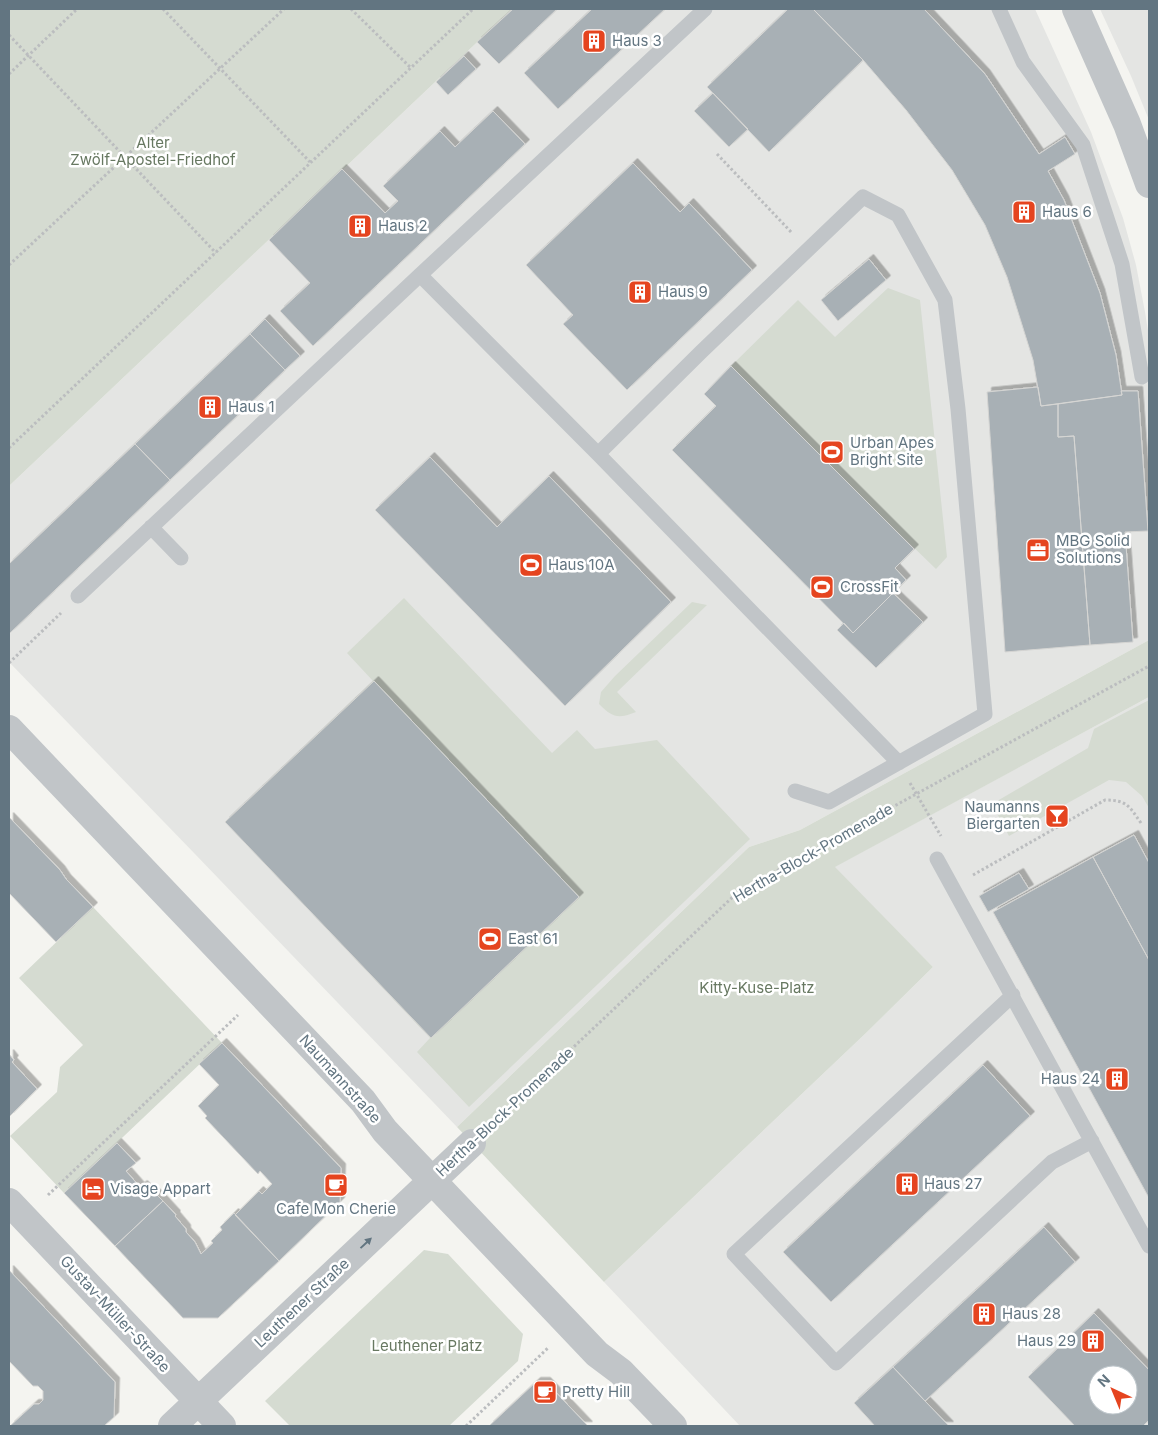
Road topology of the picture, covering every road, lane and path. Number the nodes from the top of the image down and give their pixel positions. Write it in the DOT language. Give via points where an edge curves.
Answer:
graph roads {
  1 [pos="77,9"];
  2 [pos="163,9"];
  3 [pos="284,9"];
  4 [pos="351,9"];
  5 [pos="473,9"];
  6 [pos="705,9"];
  7 [pos="999,9"];
  8 [pos="1076,9"];
  9 [pos="9,35"];
  10 [pos="28,56"];
  11 [pos="410,68"];
  12 [pos="221,70"];
  13 [pos="9,74"];
  14 [pos="1144,153"];
  15 [pos="716,154"];
  16 [pos="125,159"];
  17 [pos="310,162"];
  18 [pos="1149,184"];
  19 [pos="808,250"];
  20 [pos="216,253"];
  21 [pos="9,266"];
  22 [pos="420,275"];
  23 [pos="1142,377"];
  24 [pos="9,448"];
  25 [pos="598,454"];
  26 [pos="151,527"];
  27 [pos="181,558"];
  28 [pos="78,596"];
  29 [pos="9,663"];
  30 [pos="1149,666"];
  31 [pos="9,729"];
  32 [pos="898,763"];
  33 [pos="795,791"];
  34 [pos="917,794"];
  35 [pos="1141,823"];
  36 [pos="937,859"];
  37 [pos="953,886"];
  38 [pos="1013,995"];
  39 [pos="239,1014"];
  40 [pos="1092,1141"];
  41 [pos="472,1143"];
  42 [pos="432,1180"];
  43 [pos="48,1195"];
  44 [pos="9,1202"];
  45 [pos="1149,1246"];
  46 [pos="552,1344"];
  47 [pos="198,1402"];
  48 [pos="172,1426"];
  49 [pos="222,1426"];
  50 [pos="466,1426"];
  51 [pos="673,1426"];
  1 -- 10 [label="path"];
  2 -- 12 [label="path"];
  3 -- 12 [label="path"];
  4 -- 11 [label="path"];
  5 -- 11 [label="path"];
  6 -- 22 [label="lane"];
  7 -- 23 [label="lane" via="1023,62 1083,145 1122,264"];
  8 -- 14 [label="street"];
  9 -- 10 [label="path"];
  10 -- 13 [label="path"];
  10 -- 16 [label="path"];
  11 -- 17 [label="path"];
  12 -- 16 [label="path"];
  12 -- 17 [label="path"];
  14 -- 18 [label="street"];
  15 -- 19 [label="path"];
  16 -- 20 [label="path"];
  16 -- 21 [label="path"];
  17 -- 20 [label="path"];
  19 -- 25 [label="lane"];
  19 -- 32 [label="lane" via="863,197 898,215 945,300 985,714"];
  20 -- 24 [label="path"];
  22 -- 25 [label="lane"];
  22 -- 26 [label="lane"];
  25 -- 32 [label="lane"];
  26 -- 27 [label="lane"];
  26 -- 28 [label="lane"];
  28 -- 29 [label="path"];
  30 -- 34 [label="path, Hertha-Block-Promenade"];
  31 -- 42 [label="street, Naumannstraße" via="363,1102 385,1131"];
  32 -- 33 [label="lane" via="829,802"];
  34 -- 36 [label="path" via="942,839"];
  34 -- 41 [label="path, Hertha-Block-Promenade" via="738,892"];
  35 -- 37 [label="path" via="1131,808 1119,800 1105,800"];
  36 -- 37 [label="lane"];
  37 -- 38 [label="lane"];
  38 -- 40 [label="lane"];
  38 -- 40 [label="lane" via="734,1254 836,1363 1052,1162"];
  39 -- 43 [label="path"];
  40 -- 45 [label="lane"];
  41 -- 42 [label="street, Hertha-Block-Promenade"];
  47 -- 42 [label="street, Leuthener Straße, one-way"];
  42 -- 51 [label="street, Naumannstraße" via="597,1354 622,1372"];
  44 -- 47 [label="street, Gustav-Müller-Straße"];
  46 -- 50 [label="path"];
  47 -- 48 [label="street, Leuthener Straße"];
  47 -- 49 [label="street, Gustav-Müller-Straße"];
}
